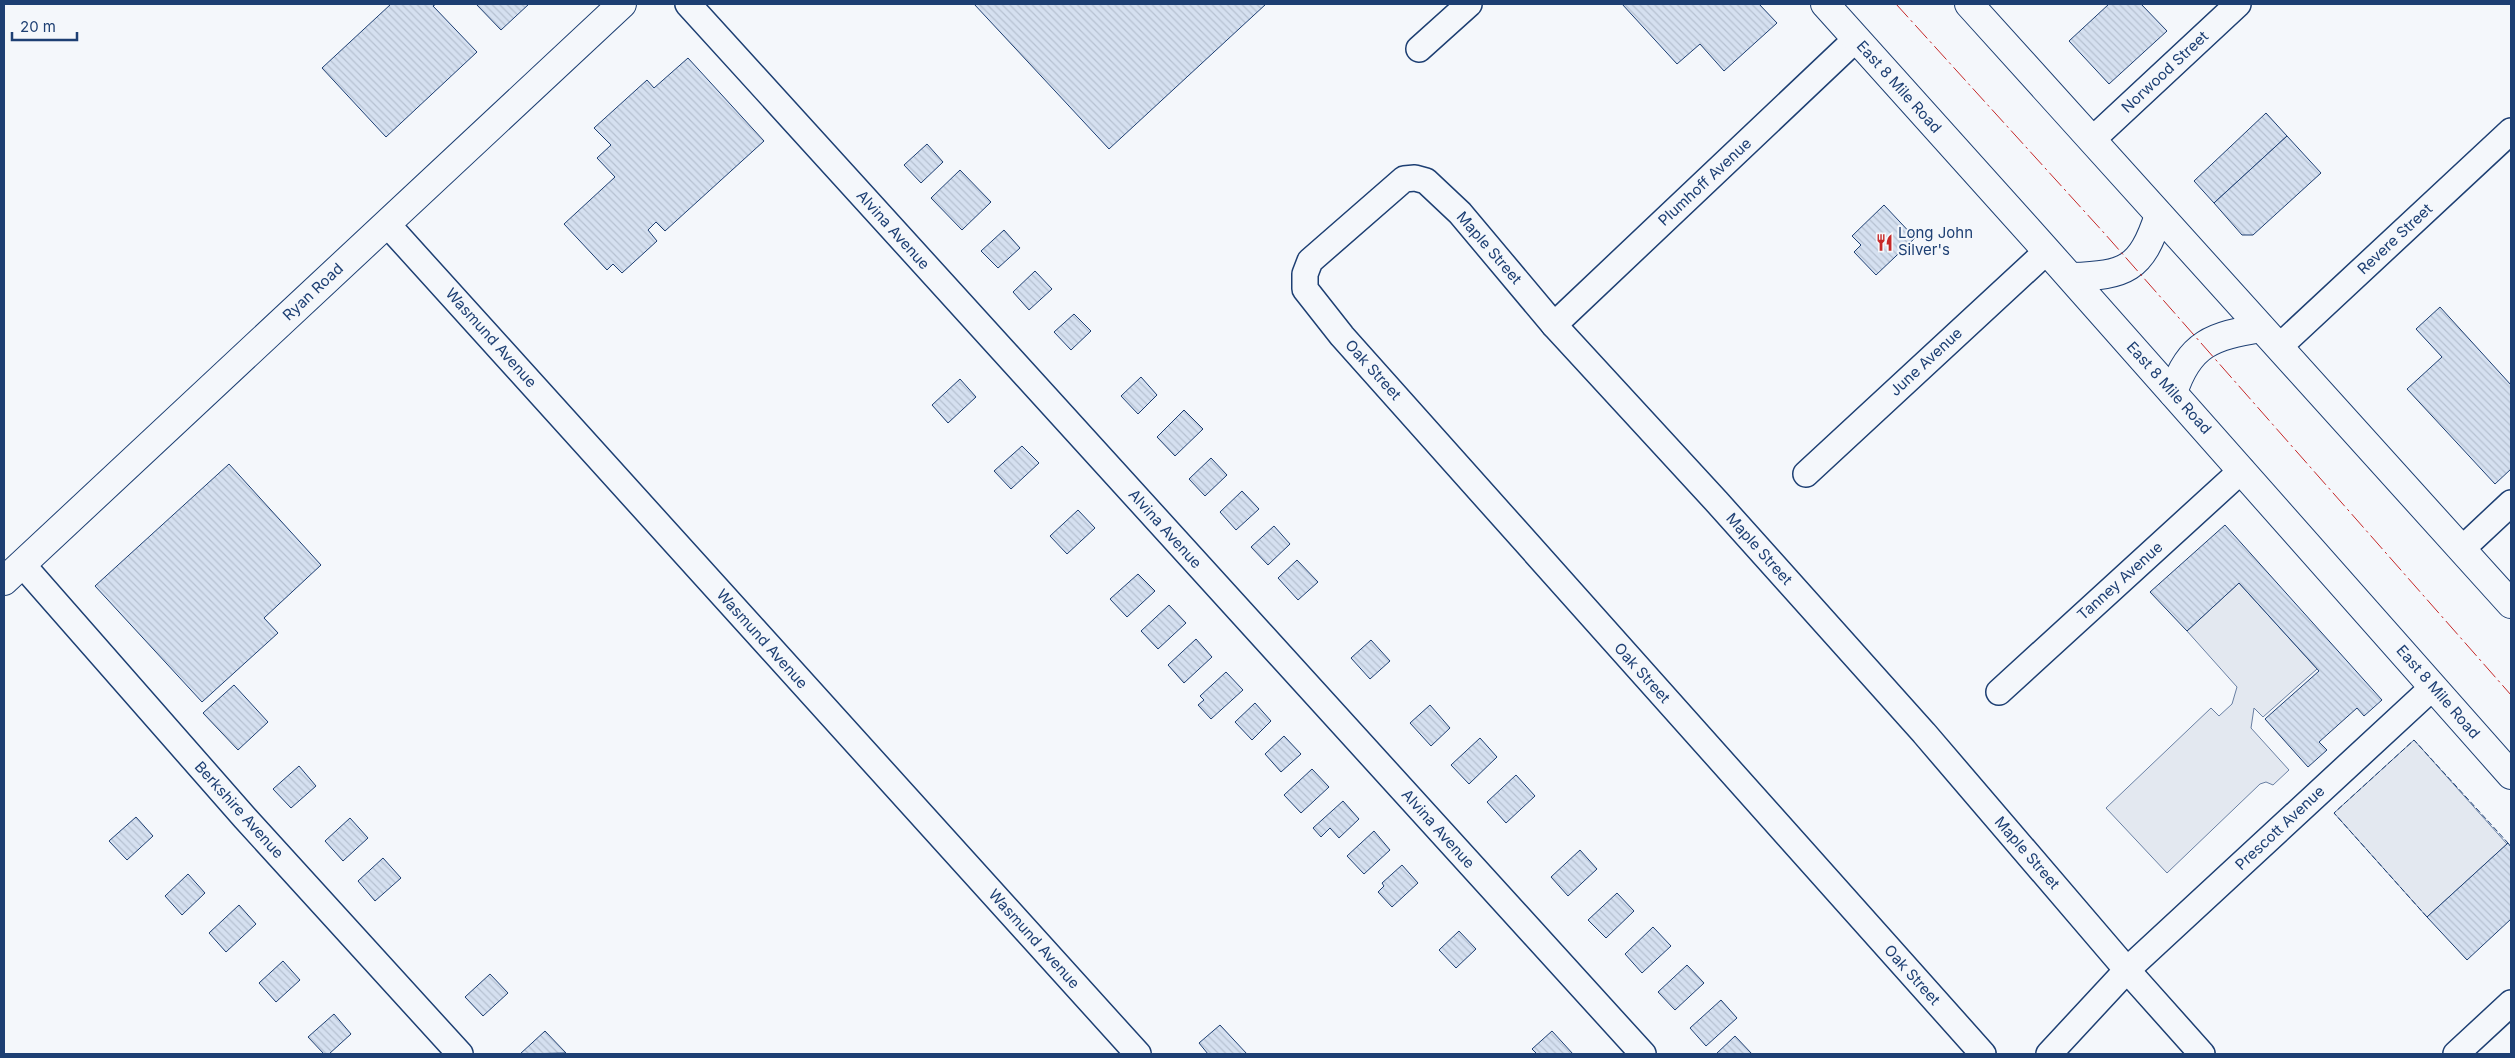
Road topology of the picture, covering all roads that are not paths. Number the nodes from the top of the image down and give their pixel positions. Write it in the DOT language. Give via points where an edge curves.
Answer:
graph roads {
  1 [pos="622,4"];
  2 [pos="688,4"];
  3 [pos="1468,4"];
  4 [pos="1825,4"];
  5 [pos="1969,4"];
  6 [pos="2238,4"];
  7 [pos="1856,39"];
  8 [pos="1419,49"];
  9 [pos="2511,132"];
  10 [pos="2092,140"];
  11 [pos="2159,215"];
  12 [pos="387,224"];
  13 [pos="2047,250"];
  14 [pos="2071,277"];
  15 [pos="1305,288"];
  16 [pos="1554,325"];
  17 [pos="2270,338"];
  18 [pos="2173,393"];
  19 [pos="2242,470"];
  20 [pos="1806,474"];
  21 [pos="2511,503"];
  22 [pos="2462,549"];
  23 [pos="13,572"];
  24 [pos="2511,604"];
  25 [pos="2433,686"];
  26 [pos="1998,692"];
  27 [pos="2511,775"];
  28 [pos="2127,970"];
  29 [pos="2510,1006"];
  30 [pos="460,1054"];
  31 [pos="1138,1054"];
  32 [pos="1643,1054"];
  33 [pos="1983,1054"];
  34 [pos="2049,1054"];
  35 [pos="2202,1054"];
  36 [pos="2456,1054"];
  1 -- 12 [label="main road, Ryan Road"];
  2 -- 32 [label="street, Alvina Avenue"];
  3 -- 8 [label="street"];
  4 -- 7 [label="main road, East 8 Mile Road"];
  5 -- 10 [label="main road"];
  6 -- 10 [label="street, Norwood Street"];
  7 -- 13 [label="main road, East 8 Mile Road"];
  7 -- 16 [label="street, Plumhoff Avenue"];
  9 -- 17 [label="street, Revere Street"];
  10 -- 11 [label="main road"];
  11 -- 14 [label="main road" via="2143,253 2132,265 2103,276"];
  11 -- 17 [label="main road"];
  12 -- 23 [label="main road, Ryan Road"];
  12 -- 31 [label="street, Wasmund Avenue"];
  13 -- 14 [label="main road, East 8 Mile Road"];
  13 -- 20 [label="street, June Avenue"];
  14 -- 18 [label="main road, East 8 Mile Road"];
  15 -- 16 [label="street, Maple Street" via="1305,274 1310,262 1404,179 1415,178 1426,181 1460,213"];
  15 -- 33 [label="street, Oak Street" via="1349,344"];
  16 -- 28 [label="street, Maple Street" via="1917,726"];
  17 -- 18 [label="main road" via="2227,334 2198,348 2180,373"];
  17 -- 22 [label="main road"];
  18 -- 19 [label="main road, East 8 Mile Road"];
  19 -- 25 [label="main road, East 8 Mile Road"];
  19 -- 26 [label="street, Tanney Avenue"];
  21 -- 22 [label="street"];
  22 -- 24 [label="main road"];
  23 -- 30 [label="street, Berkshire Avenue" via="245,818"];
  25 -- 27 [label="main road, East 8 Mile Road"];
  25 -- 28 [label="street, Prescott Avenue"];
  28 -- 34 [label="street, Prescott Avenue"];
  28 -- 35 [label="street, Maple Street"];
  29 -- 36 [label="street"];
}
